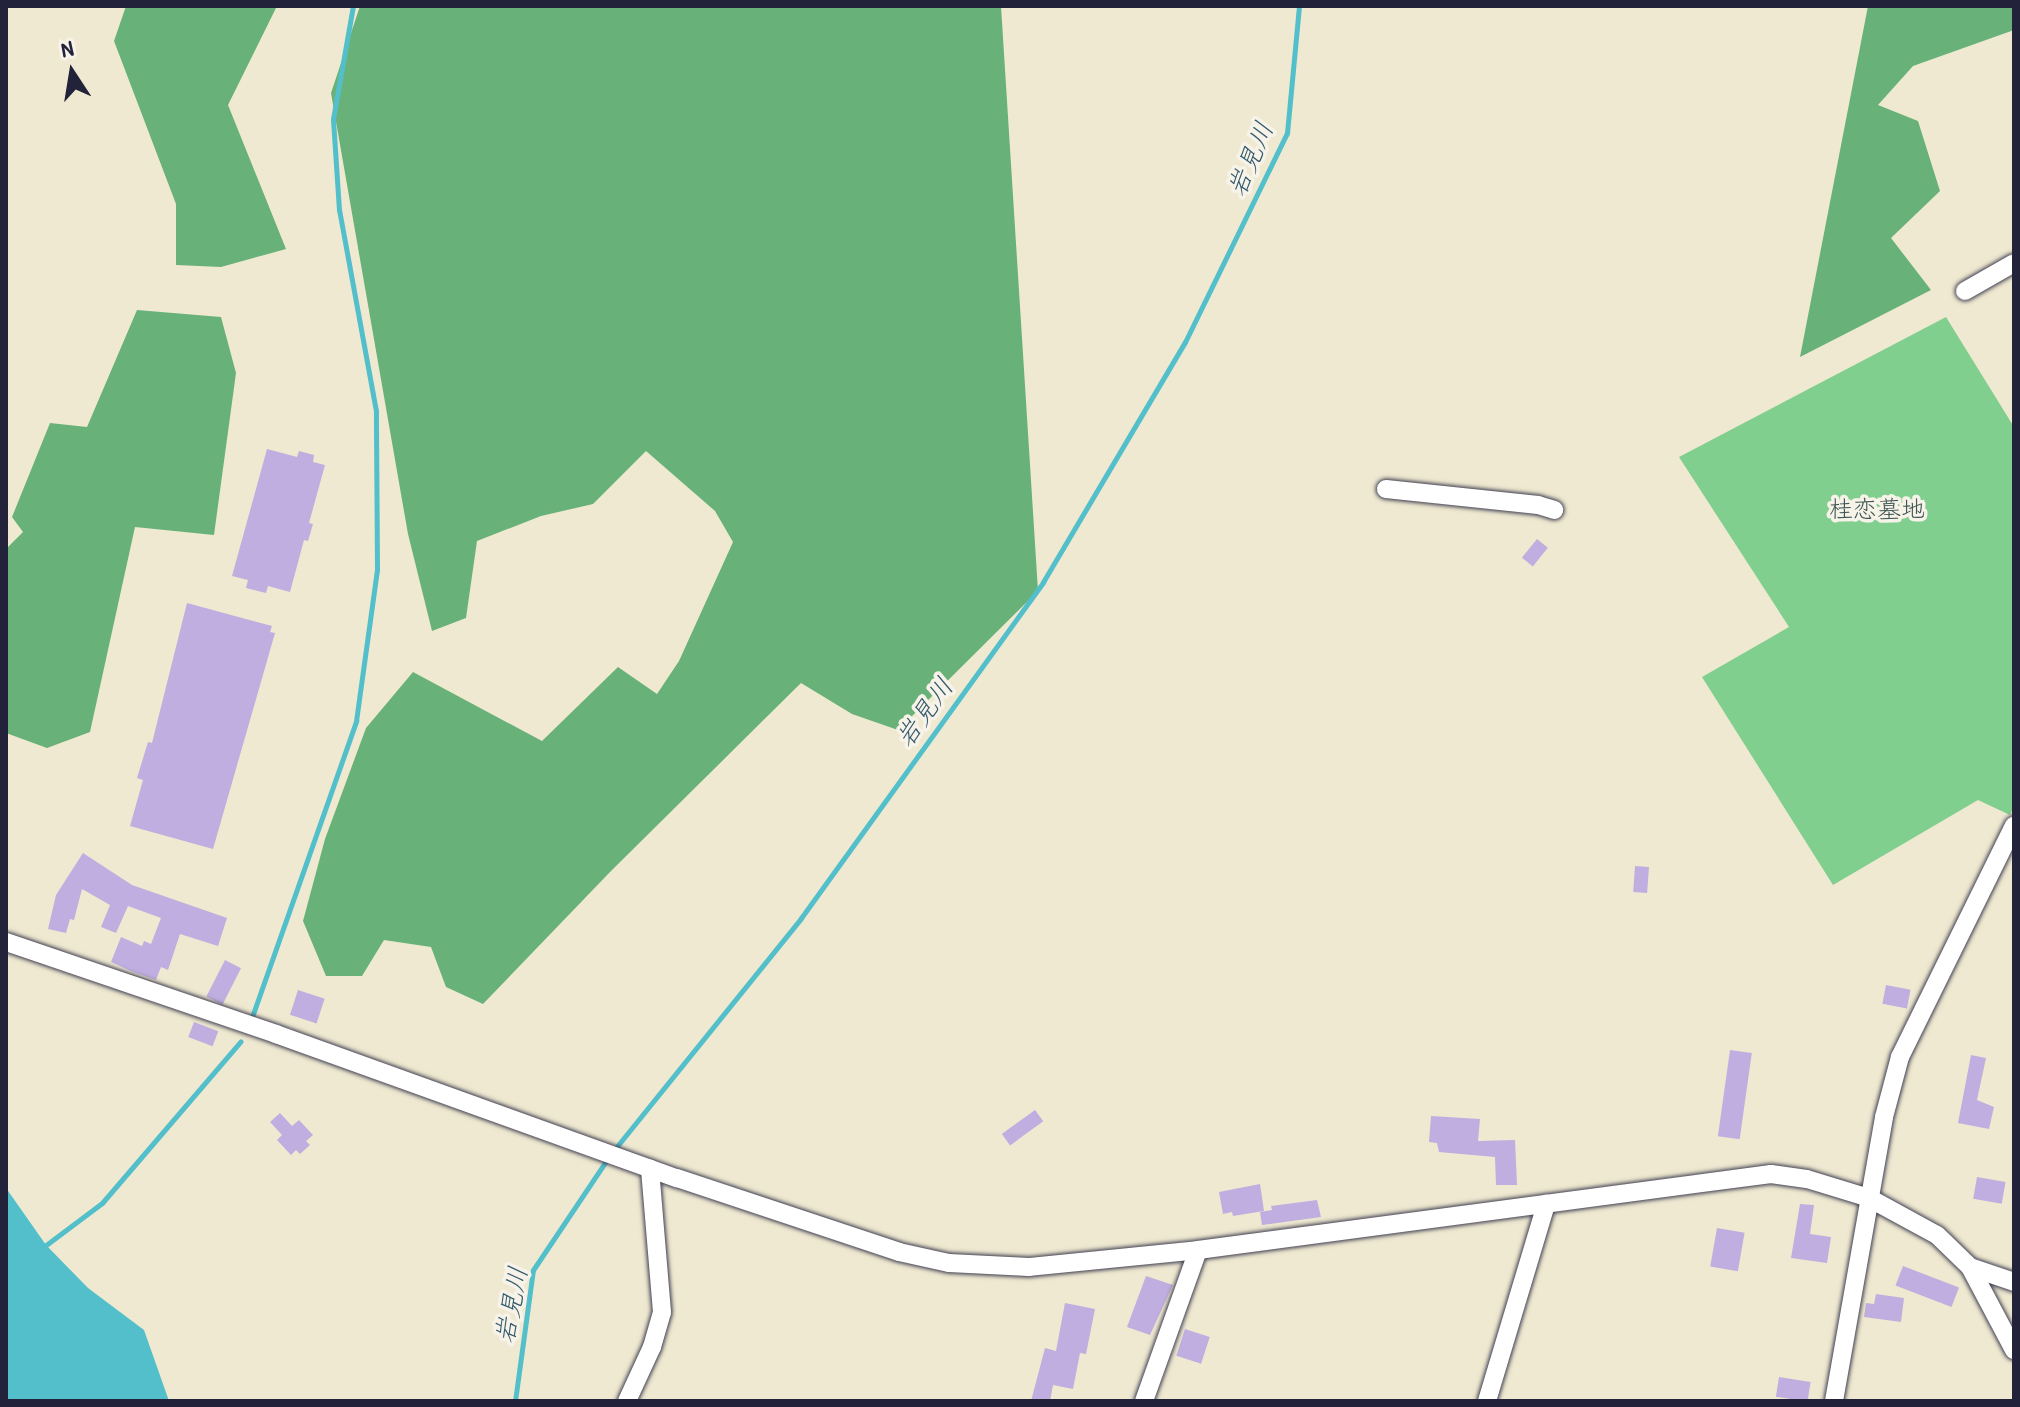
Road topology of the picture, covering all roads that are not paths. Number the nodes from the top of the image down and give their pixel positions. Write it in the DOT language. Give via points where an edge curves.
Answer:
graph roads {
  1 [pos="2014,263"];
  2 [pos="1965,291"];
  3 [pos="1386,489"];
  4 [pos="1554,510"];
  5 [pos="2014,825"];
  6 [pos="6,942"];
  7 [pos="650,1168"];
  8 [pos="1869,1198"];
  9 [pos="1546,1204"];
  10 [pos="1198,1250"];
  11 [pos="1970,1267"];
  12 [pos="2014,1282"];
  13 [pos="2014,1350"];
  14 [pos="627,1401"];
  15 [pos="1144,1401"];
  16 [pos="1487,1401"];
  17 [pos="1834,1401"];
  1 -- 2 [label="street"];
  3 -- 4 [label="street"];
  5 -- 8 [label="street" via="1900,1057"];
  6 -- 7 [label="street"];
  7 -- 10 [label="street" via="899,1252 949,1263 1029,1267"];
  7 -- 14 [label="street" via="662,1312"];
  8 -- 9 [label="street" via="1771,1174"];
  8 -- 11 [label="street" via="1937,1235"];
  8 -- 17 [label="street"];
  9 -- 10 [label="street"];
  9 -- 16 [label="street"];
  10 -- 15 [label="street"];
  11 -- 12 [label="street"];
  11 -- 13 [label="street"];
}
